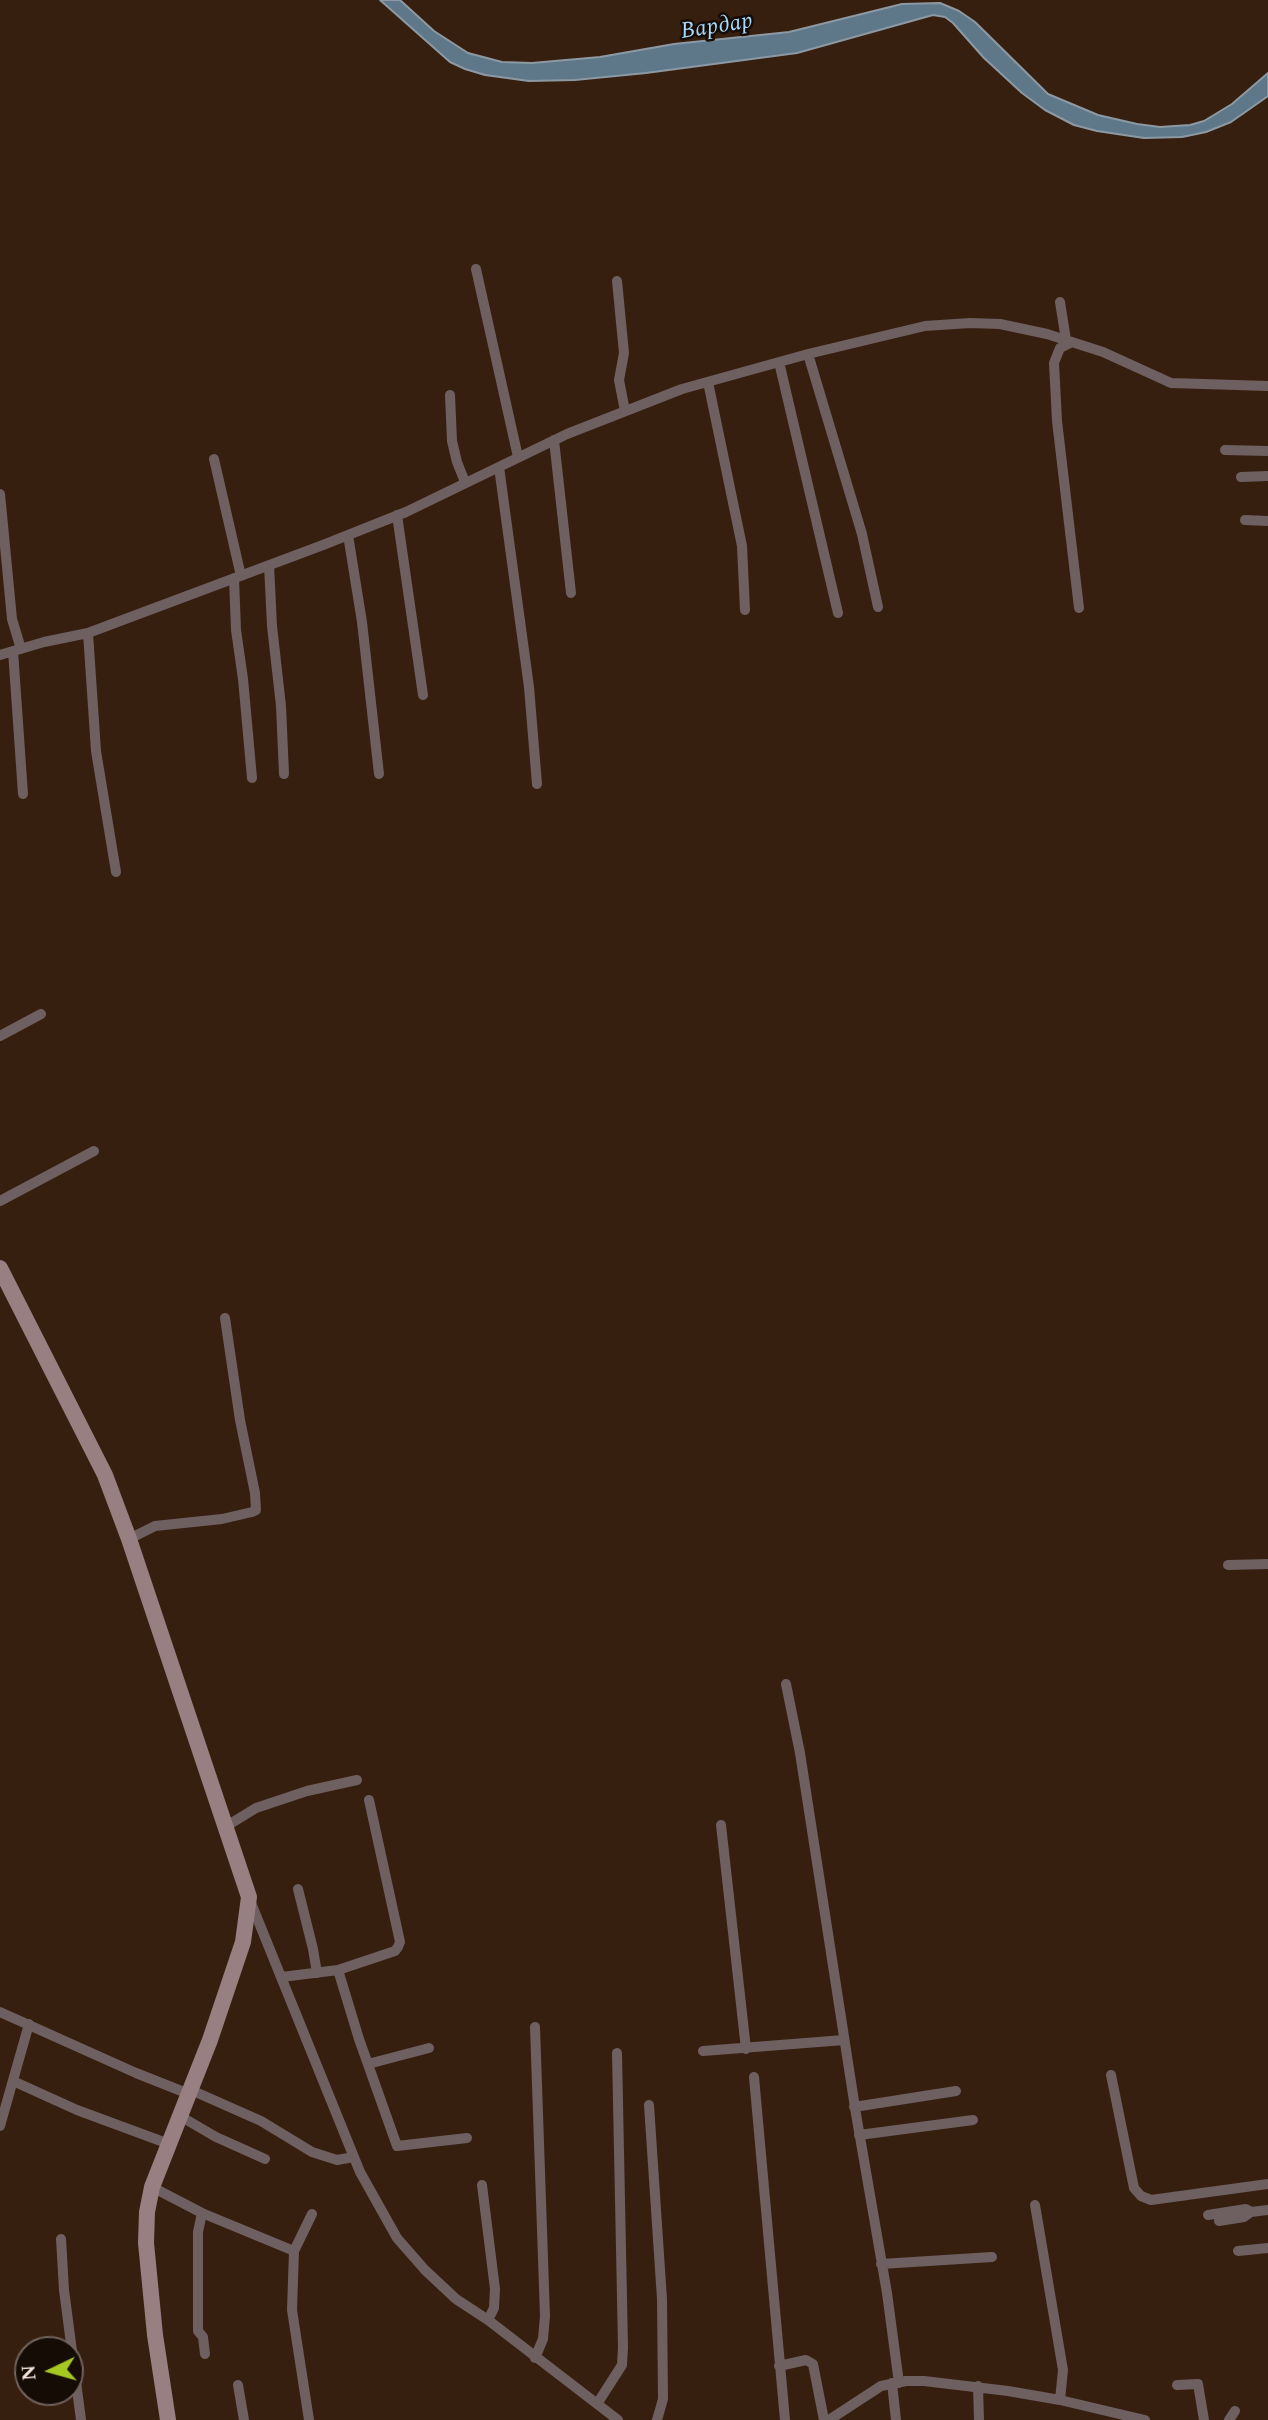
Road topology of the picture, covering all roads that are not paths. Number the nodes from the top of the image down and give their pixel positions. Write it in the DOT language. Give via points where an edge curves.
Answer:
graph roads {
  1 [pos="476,269"];
  2 [pos="617,281"];
  3 [pos="1060,302"];
  4 [pos="1069,341"];
  5 [pos="808,354"];
  6 [pos="779,362"];
  7 [pos="708,382"];
  8 [pos="1268,386"];
  9 [pos="450,395"];
  10 [pos="625,411"];
  11 [pos="554,440"];
  12 [pos="1225,450"];
  13 [pos="1268,451"];
  14 [pos="518,457"];
  15 [pos="214,459"];
  16 [pos="499,467"];
  17 [pos="1268,476"];
  18 [pos="1241,477"];
  19 [pos="465,482"];
  20 [pos="0,494"];
  21 [pos="397,515"];
  22 [pos="1245,520"];
  23 [pos="1268,521"];
  24 [pos="348,534"];
  25 [pos="269,565"];
  26 [pos="237,577"];
  27 [pos="571,593"];
  28 [pos="878,607"];
  29 [pos="1079,608"];
  30 [pos="745,610"];
  31 [pos="838,613"];
  32 [pos="88,633"];
  33 [pos="17,650"];
  34 [pos="0,655"];
  35 [pos="423,695"];
  36 [pos="284,774"];
  37 [pos="379,774"];
  38 [pos="252,778"];
  39 [pos="537,784"];
  40 [pos="23,794"];
  41 [pos="116,872"];
  42 [pos="41,1014"];
  43 [pos="0,1035"];
  44 [pos="94,1151"];
  45 [pos="0,1201"];
  46 [pos="0,1268"];
  47 [pos="225,1318"];
  48 [pos="129,1539"];
  49 [pos="1268,1563"];
  50 [pos="1228,1566"];
  51 [pos="786,1684"];
  52 [pos="357,1780"];
  53 [pos="369,1800"];
  54 [pos="721,1825"];
  55 [pos="225,1827"];
  56 [pos="298,1889"];
  57 [pos="249,1897"];
  58 [pos="338,1970"];
  59 [pos="317,1973"];
  60 [pos="282,1977"];
  61 [pos="0,2012"];
  62 [pos="29,2024"];
  63 [pos="535,2027"];
  64 [pos="844,2040"];
  65 [pos="429,2048"];
  66 [pos="746,2049"];
  67 [pos="703,2051"];
  68 [pos="617,2053"];
  69 [pos="368,2064"];
  70 [pos="1111,2075"];
  71 [pos="754,2077"];
  72 [pos="13,2081"];
  73 [pos="956,2091"];
  74 [pos="190,2092"];
  75 [pos="649,2105"];
  76 [pos="854,2106"];
  77 [pos="180,2116"];
  78 [pos="973,2120"];
  79 [pos="0,2126"];
  80 [pos="859,2136"];
  81 [pos="467,2138"];
  82 [pos="169,2144"];
  83 [pos="354,2157"];
  84 [pos="265,2159"];
  85 [pos="1268,2184"];
  86 [pos="482,2185"];
  87 [pos="152,2187"];
  88 [pos="1035,2206"];
  89 [pos="1268,2210"];
  90 [pos="1251,2212"];
  91 [pos="202,2213"];
  92 [pos="312,2214"];
  93 [pos="1208,2216"];
  94 [pos="1219,2221"];
  95 [pos="61,2239"];
  96 [pos="1268,2248"];
  97 [pos="294,2251"];
  98 [pos="1238,2251"];
  99 [pos="992,2257"];
  100 [pos="881,2264"];
  101 [pos="488,2320"];
  102 [pos="205,2354"];
  103 [pos="535,2358"];
  104 [pos="622,2365"];
  105 [pos="779,2366"];
  106 [pos="896,2383"];
  107 [pos="618,2384"];
  108 [pos="239,2385"];
  109 [pos="1177,2385"];
  110 [pos="978,2386"];
  111 [pos="1060,2400"];
  112 [pos="597,2404"];
  113 [pos="1092,2407"];
  114 [pos="81,2420"];
  115 [pos="168,2420"];
  116 [pos="244,2420"];
  117 [pos="309,2420"];
  118 [pos="618,2420"];
  119 [pos="657,2420"];
  120 [pos="785,2420"];
  121 [pos="826,2420"];
  122 [pos="896,2420"];
  123 [pos="979,2420"];
  124 [pos="1091,2420"];
  125 [pos="1144,2420"];
  126 [pos="1204,2420"];
  1 -- 14 [label="street"];
  2 -- 10 [label="street" via="624,353 619,380"];
  3 -- 4 [label="street"];
  4 -- 5 [label="street" via="1000,324 970,323 926,326"];
  4 -- 8 [label="street" via="1171,383"];
  4 -- 29 [label="street" via="1054,363"];
  5 -- 6 [label="street"];
  5 -- 28 [label="street" via="862,534"];
  6 -- 7 [label="street"];
  6 -- 31 [label="street"];
  7 -- 10 [label="street"];
  7 -- 30 [label="street" via="742,545"];
  9 -- 19 [label="street" via="452,441"];
  10 -- 11 [label="street"];
  11 -- 14 [label="street"];
  11 -- 27 [label="street"];
  12 -- 13 [label="street"];
  14 -- 16 [label="street"];
  15 -- 26 [label="street"];
  16 -- 19 [label="street"];
  16 -- 39 [label="street" via="529,687"];
  17 -- 18 [label="street"];
  19 -- 21 [label="street"];
  20 -- 33 [label="street"];
  21 -- 24 [label="street"];
  21 -- 35 [label="street"];
  22 -- 23 [label="street"];
  24 -- 25 [label="street"];
  24 -- 37 [label="street"];
  25 -- 26 [label="street"];
  25 -- 36 [label="street"];
  26 -- 32 [label="street"];
  26 -- 38 [label="street" via="236,630"];
  32 -- 33 [label="street"];
  32 -- 41 [label="street" via="96,751"];
  33 -- 34 [label="street"];
  33 -- 40 [label="street"];
  42 -- 43 [label="street"];
  44 -- 45 [label="street"];
  46 -- 48 [label="main road" via="105,1475"];
  47 -- 48 [label="street" via="256,1510 222,1519 155,1526"];
  48 -- 55 [label="main road"];
  49 -- 50 [label="street"];
  51 -- 64 [label="street"];
  52 -- 55 [label="street" via="256,1808"];
  53 -- 58 [label="street" via="400,1941 395,1951"];
  54 -- 66 [label="street"];
  55 -- 57 [label="main road"];
  56 -- 59 [label="street"];
  57 -- 60 [label="street"];
  57 -- 74 [label="main road" via="243,1942"];
  58 -- 59 [label="street"];
  58 -- 69 [label="street"];
  59 -- 60 [label="street"];
  60 -- 83 [label="street"];
  61 -- 62 [label="street"];
  62 -- 72 [label="street"];
  62 -- 74 [label="street" via="136,2073"];
  63 -- 103 [label="street" via="545,2316"];
  64 -- 66 [label="street"];
  64 -- 76 [label="street"];
  65 -- 69 [label="street"];
  66 -- 67 [label="street"];
  68 -- 104 [label="street"];
  69 -- 81 [label="street" via="397,2146"];
  70 -- 85 [label="street" via="1134,2188 1141,2196 1151,2200"];
  71 -- 105 [label="street"];
  72 -- 79 [label="street"];
  72 -- 82 [label="street"];
  73 -- 76 [label="street"];
  74 -- 77 [label="main road"];
  74 -- 83 [label="street" via="261,2121 312,2152 337,2160"];
  75 -- 119 [label="street" via="662,2299 663,2399"];
  76 -- 80 [label="street"];
  77 -- 82 [label="main road"];
  77 -- 84 [label="street"];
  78 -- 80 [label="street"];
  80 -- 100 [label="street"];
  82 -- 87 [label="main road"];
  83 -- 101 [label="street" via="397,2238 456,2299"];
  86 -- 101 [label="street" via="495,2289"];
  87 -- 91 [label="street"];
  87 -- 115 [label="main road" via="146,2243"];
  88 -- 111 [label="street" via="1063,2370"];
  89 -- 90 [label="street"];
  90 -- 93 [label="street"];
  90 -- 94 [label="street"];
  91 -- 97 [label="street"];
  91 -- 102 [label="street" via="198,2331"];
  92 -- 97 [label="street"];
  95 -- 114 [label="street"];
  96 -- 98 [label="street"];
  97 -- 117 [label="street" via="292,2310"];
  99 -- 100 [label="street"];
  100 -- 106 [label="street"];
  101 -- 103 [label="street"];
  103 -- 112 [label="street"];
  104 -- 107 [label="street"];
  104 -- 112 [label="street"];
  105 -- 120 [label="street"];
  105 -- 121 [label="street" via="806,2360 813,2364"];
  106 -- 110 [label="street"];
  106 -- 121 [label="street" via="881,2386"];
  106 -- 122 [label="street"];
  108 -- 116 [label="street"];
  109 -- 126 [label="street" via="1198,2384"];
  110 -- 111 [label="street"];
  110 -- 123 [label="street"];
  111 -- 113 [label="street"];
  112 -- 118 [label="street"];
  113 -- 124 [label="street"];
  113 -- 125 [label="street"];
}
